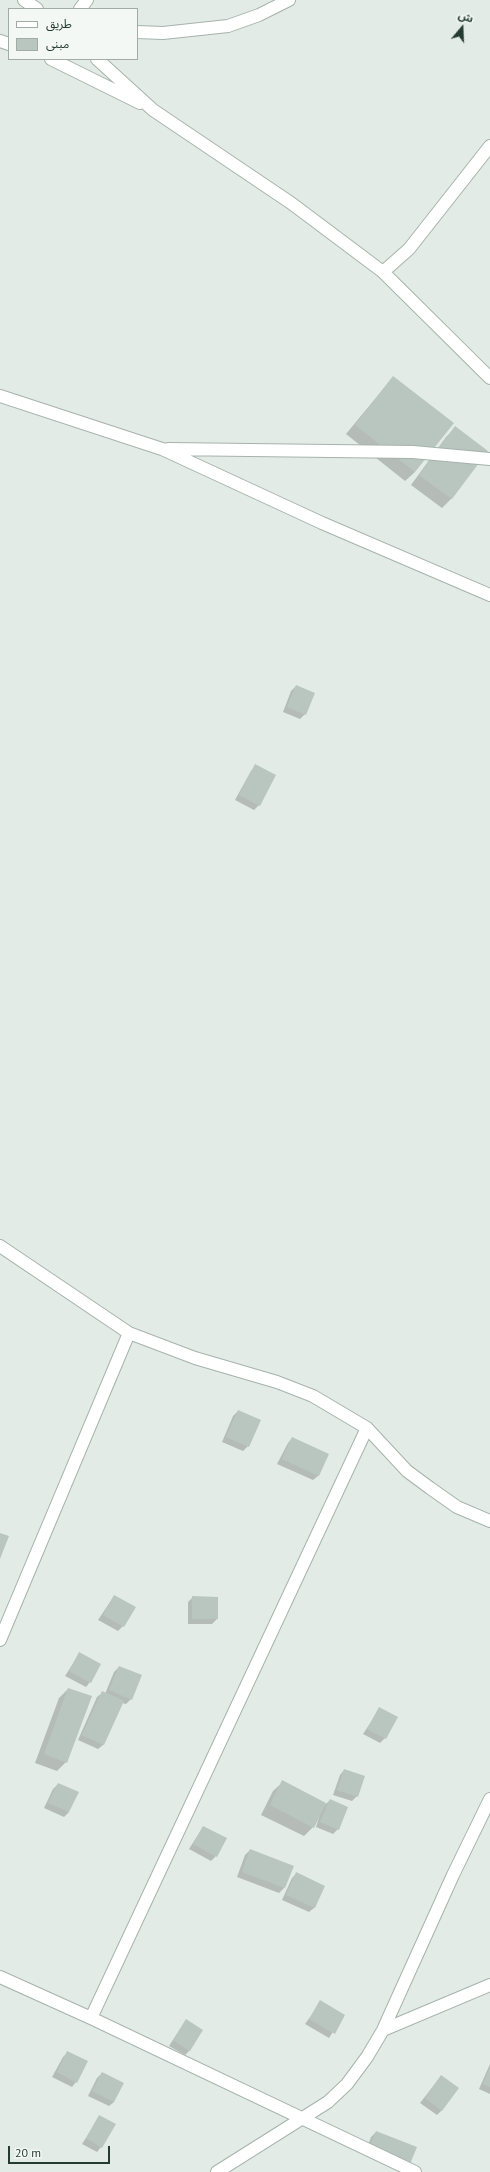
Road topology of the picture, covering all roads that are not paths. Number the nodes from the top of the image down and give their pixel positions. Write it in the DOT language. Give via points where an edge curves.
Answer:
graph roads {
  1 [pos="24,0"];
  2 [pos="88,0"];
  3 [pos="289,0"];
  4 [pos="36,8"];
  5 [pos="81,8"];
  6 [pos="138,32"];
  7 [pos="53,60"];
  8 [pos="98,60"];
  9 [pos="153,110"];
  10 [pos="490,146"];
  11 [pos="383,272"];
  12 [pos="490,378"];
  13 [pos="0,396"];
  14 [pos="162,449"];
  15 [pos="490,459"];
  16 [pos="490,594"];
  17 [pos="0,1246"];
  18 [pos="129,1332"];
  19 [pos="367,1428"];
  20 [pos="490,1521"];
  21 [pos="0,1640"];
  22 [pos="490,1799"];
  23 [pos="0,1977"];
  24 [pos="490,1985"];
  25 [pos="92,2018"];
  26 [pos="382,2030"];
  27 [pos="304,2118"];
  28 [pos="217,2172"];
  29 [pos="415,2172"];
  1 -- 4 [label="street"];
  2 -- 5 [label="street"];
  3 -- 6 [label="street" via="259,15 228,26 163,33"];
  7 -- 9 [label="street"];
  8 -- 9 [label="street"];
  9 -- 11 [label="street" via="291,204"];
  10 -- 11 [label="street" via="409,249"];
  11 -- 12 [label="street"];
  13 -- 14 [label="street"];
  14 -- 15 [label="street" via="412,452"];
  14 -- 16 [label="street" via="322,523"];
  17 -- 18 [label="street"];
  18 -- 19 [label="street" via="195,1358 313,1396"];
  18 -- 21 [label="street"];
  19 -- 20 [label="street" via="407,1471 456,1507"];
  19 -- 25 [label="street"];
  22 -- 26 [label="street"];
  23 -- 25 [label="street"];
  24 -- 26 [label="street"];
  25 -- 27 [label="street"];
  26 -- 27 [label="street" via="367,2057 347,2084 328,2102"];
  27 -- 28 [label="street"];
  27 -- 29 [label="street"];
}
